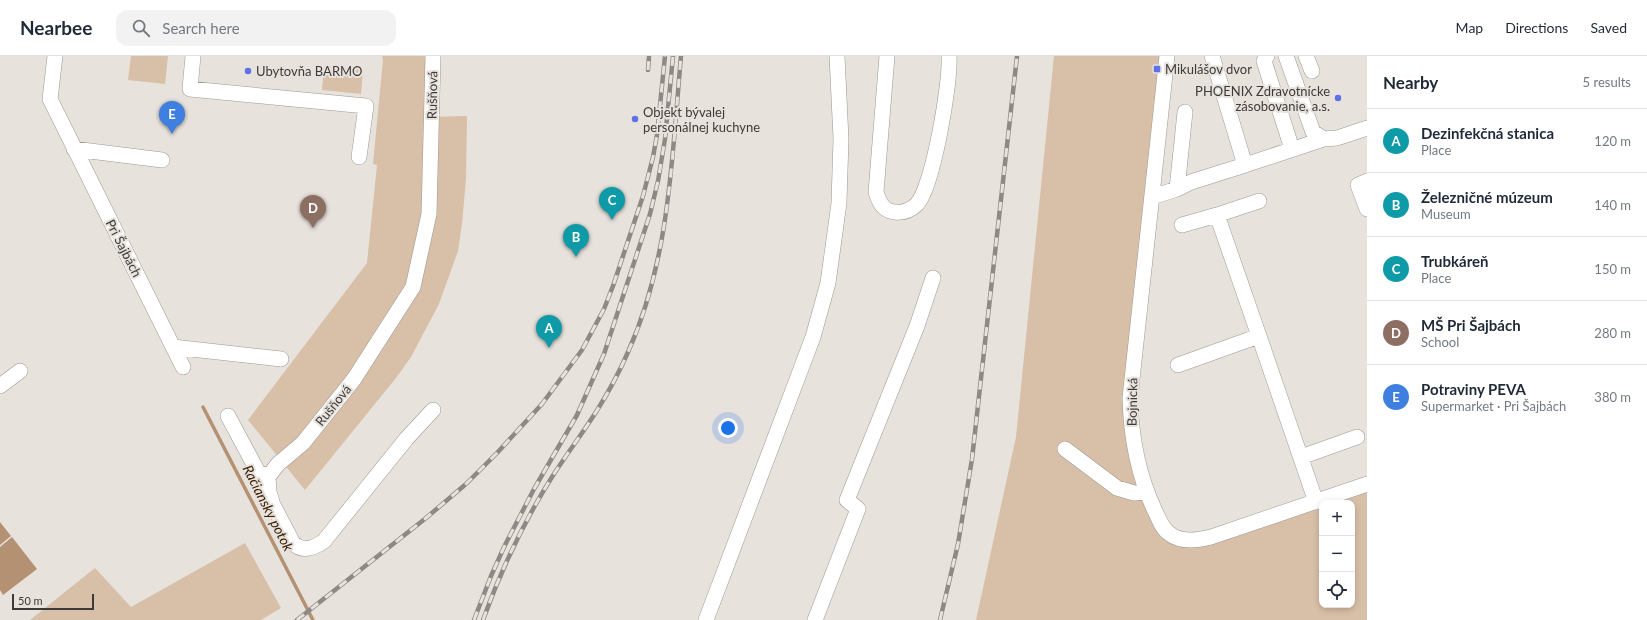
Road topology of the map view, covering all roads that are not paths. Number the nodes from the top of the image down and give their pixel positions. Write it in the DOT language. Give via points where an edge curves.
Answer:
graph roads {
  1 [pos="55,56"];
  2 [pos="193,56"];
  3 [pos="433,56"];
  4 [pos="838,56"];
  5 [pos="887,56"];
  6 [pos="949,56"];
  7 [pos="1167,56"];
  8 [pos="1212,56"];
  9 [pos="1267,56"];
  10 [pos="1286,56"];
  11 [pos="1306,56"];
  12 [pos="1312,71"];
  13 [pos="1185,112"];
  14 [pos="1367,128"];
  15 [pos="1324,139"];
  16 [pos="1292,148"];
  17 [pos="74,149"];
  18 [pos="359,157"];
  19 [pos="162,160"];
  20 [pos="1245,165"];
  21 [pos="1367,182"];
  22 [pos="1177,188"];
  23 [pos="1152,197"];
  24 [pos="1259,201"];
  25 [pos="1367,209"];
  26 [pos="1217,215"];
  27 [pos="1182,225"];
  28 [pos="933,278"];
  29 [pos="1259,336"];
  30 [pos="173,347"];
  31 [pos="280,359"];
  32 [pos="1178,365"];
  33 [pos="183,366"];
  34 [pos="20,371"];
  35 [pos="0,386"];
  36 [pos="433,410"];
  37 [pos="228,416"];
  38 [pos="1357,437"];
  39 [pos="1065,449"];
  40 [pos="1301,457"];
  41 [pos="268,477"];
  42 [pos="1367,484"];
  43 [pos="1147,492"];
  44 [pos="1316,502"];
  45 [pos="706,620"];
  46 [pos="815,620"];
  1 -- 17 [label="street, Pri Šajbách" via="50,99"];
  2 -- 18 [label="street" via="190,89 366,106"];
  3 -- 41 [label="street, Rušňová" via="429,214 414,287 354,380 303,442 278,464"];
  4 -- 45 [label="street" via="841,139 839,203 828,283 813,337"];
  5 -- 6 [label="street" via="876,192 879,203 890,212 903,213 917,204 930,178 948,88"];
  7 -- 23 [label="street, Bojnická"];
  8 -- 20 [label="street"];
  9 -- 16 [label="street" via="1264,61"];
  10 -- 15 [label="street" via="1313,132"];
  11 -- 12 [label="street"];
  13 -- 22 [label="street"];
  14 -- 15 [label="street" via="1337,138"];
  15 -- 16 [label="street"];
  16 -- 20 [label="street"];
  17 -- 19 [label="street"];
  17 -- 30 [label="street, Pri Šajbách"];
  20 -- 22 [label="street"];
  21 -- 25 [label="street" via="1358,185"];
  22 -- 23 [label="street"];
  23 -- 43 [label="street, Bojnická" via="1130,398 1134,449"];
  24 -- 26 [label="street"];
  26 -- 27 [label="street"];
  26 -- 29 [label="street"];
  28 -- 46 [label="street" via="917,326 846,500 858,509"];
  29 -- 32 [label="street"];
  29 -- 40 [label="street"];
  30 -- 31 [label="street"];
  30 -- 33 [label="street, Pri Šajbách"];
  34 -- 35 [label="street"];
  36 -- 41 [label="street" via="407,438 324,541 310,549 297,547 293,543 269,492"];
  37 -- 41 [label="street" via="258,472"];
  38 -- 40 [label="street"];
  39 -- 43 [label="street" via="1117,488 1134,493"];
  40 -- 44 [label="street"];
  42 -- 44 [label="street, Bojnická"];
  43 -- 44 [label="street, Bojnická" via="1160,523 1169,534 1193,540 1211,537"];
}
